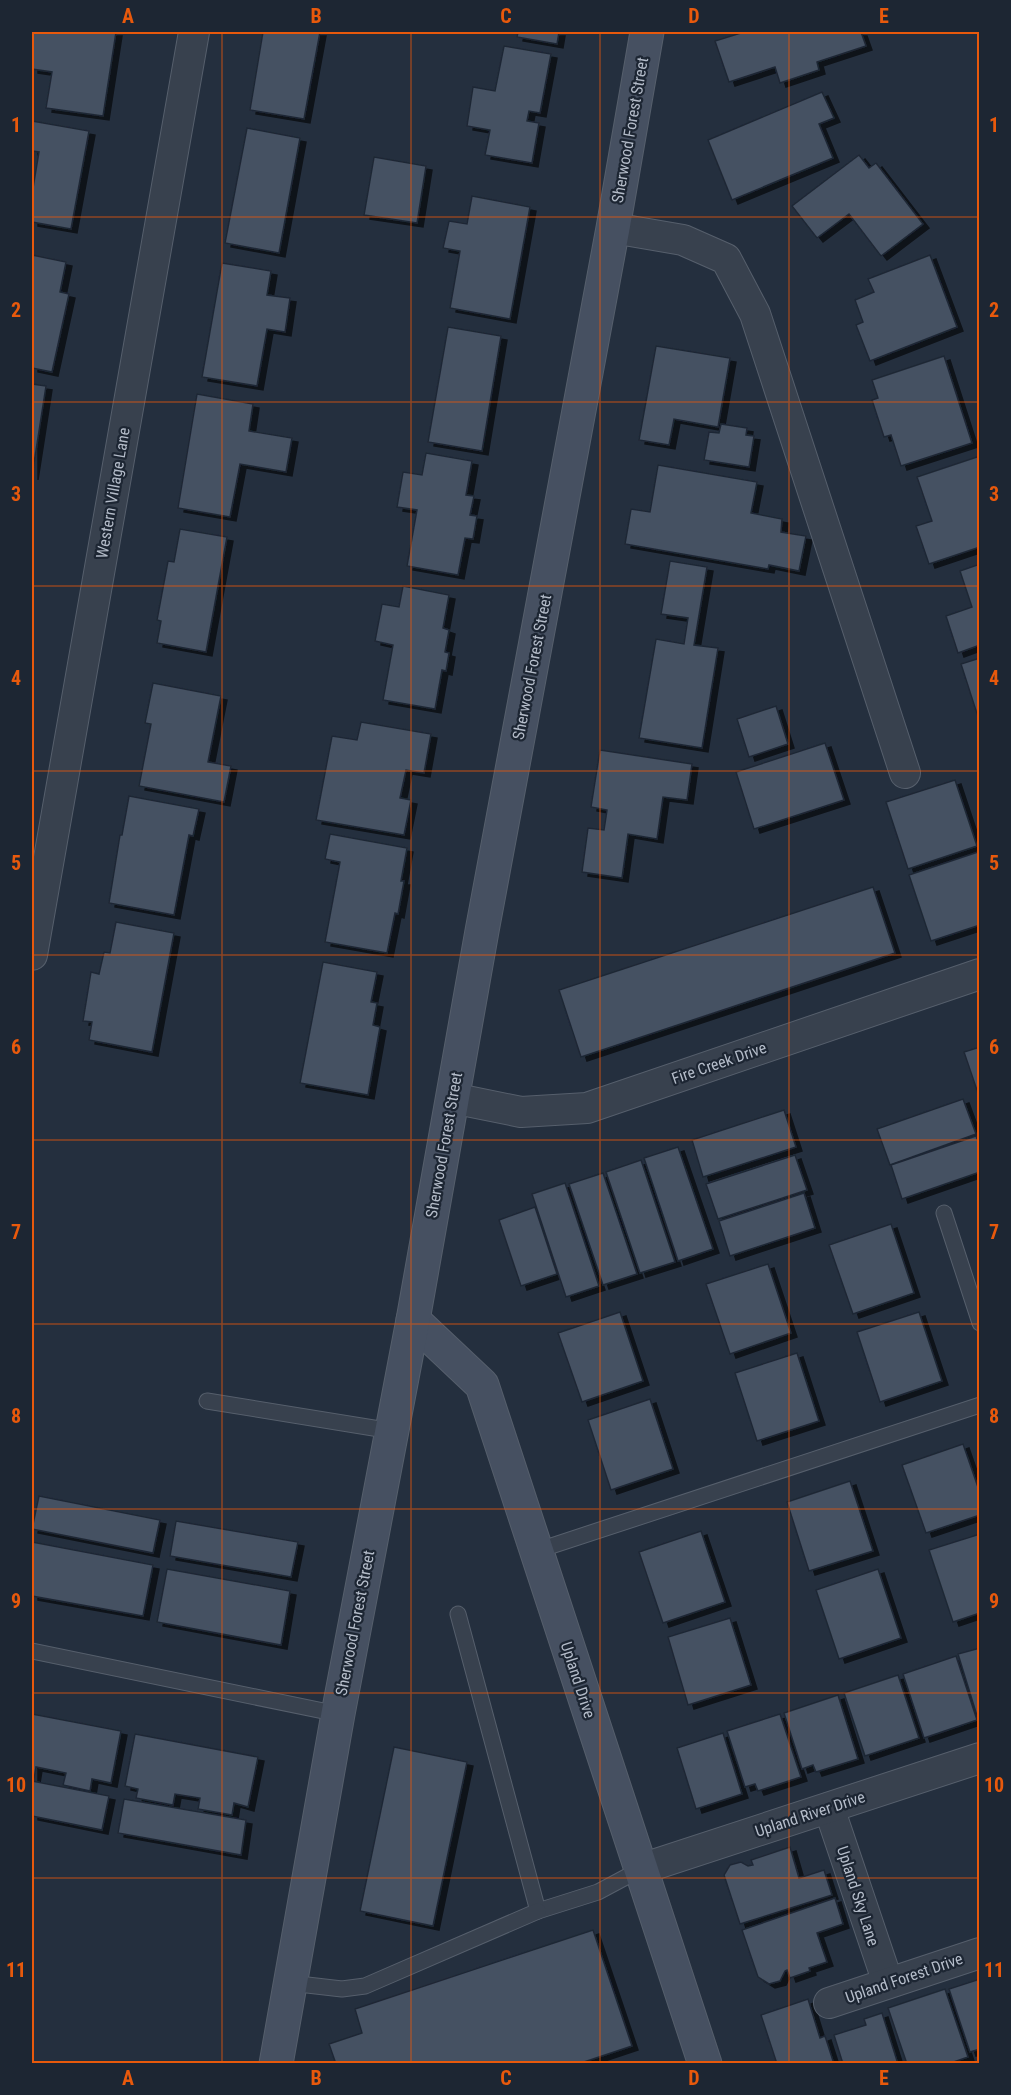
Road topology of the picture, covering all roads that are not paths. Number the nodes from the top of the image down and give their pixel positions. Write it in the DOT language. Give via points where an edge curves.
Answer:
graph roads {
  1 [pos="194,32"];
  2 [pos="647,32"];
  3 [pos="613,228"];
  4 [pos="905,773"];
  5 [pos="32,955"];
  6 [pos="980,974"];
  7 [pos="452,1098"];
  8 [pos="944,1213"];
  9 [pos="413,1320"];
  10 [pos="980,1323"];
  11 [pos="207,1401"];
  12 [pos="980,1405"];
  13 [pos="392,1431"];
  14 [pos="536,1551"];
  15 [pos="458,1614"];
  16 [pos="32,1651"];
  17 [pos="338,1714"];
  18 [pos="980,1758"];
  19 [pos="829,1808"];
  20 [pos="641,1869"];
  21 [pos="538,1911"];
  22 [pos="980,1953"];
  23 [pos="290,1983"];
  24 [pos="888,1983"];
  25 [pos="829,2003"];
  26 [pos="276,2064"];
  27 [pos="705,2064"];
  1 -- 5 [label="street, Western Village Lane"];
  2 -- 3 [label="street, Sherwood Forest Street"];
  3 -- 4 [label="street" via="683,240 726,260 736,278 755,314"];
  3 -- 7 [label="street, Sherwood Forest Street"];
  6 -- 7 [label="street, Fire Creek Drive" via="587,1108 521,1112"];
  7 -- 9 [label="street, Sherwood Forest Street"];
  8 -- 10 [label="lane"];
  9 -- 13 [label="street, Sherwood Forest Street"];
  9 -- 14 [label="street, Upland Drive" via="482,1385"];
  11 -- 13 [label="lane"];
  12 -- 14 [label="lane"];
  13 -- 17 [label="street, Sherwood Forest Street"];
  14 -- 20 [label="street, Upland Drive"];
  15 -- 21 [label="lane"];
  16 -- 17 [label="lane"];
  17 -- 23 [label="street, Sherwood Forest Street"];
  18 -- 19 [label="street, Upland River Drive"];
  19 -- 20 [label="street, Upland River Drive"];
  19 -- 24 [label="street, Upland Sky Lane"];
  20 -- 21 [label="lane" via="598,1892"];
  20 -- 27 [label="street, Upland Drive"];
  21 -- 23 [label="lane" via="364,1986 342,1989"];
  22 -- 24 [label="street, Upland Forest Drive"];
  23 -- 26 [label="street, Sherwood Forest Street"];
  24 -- 25 [label="street, Upland Forest Drive"];
}
